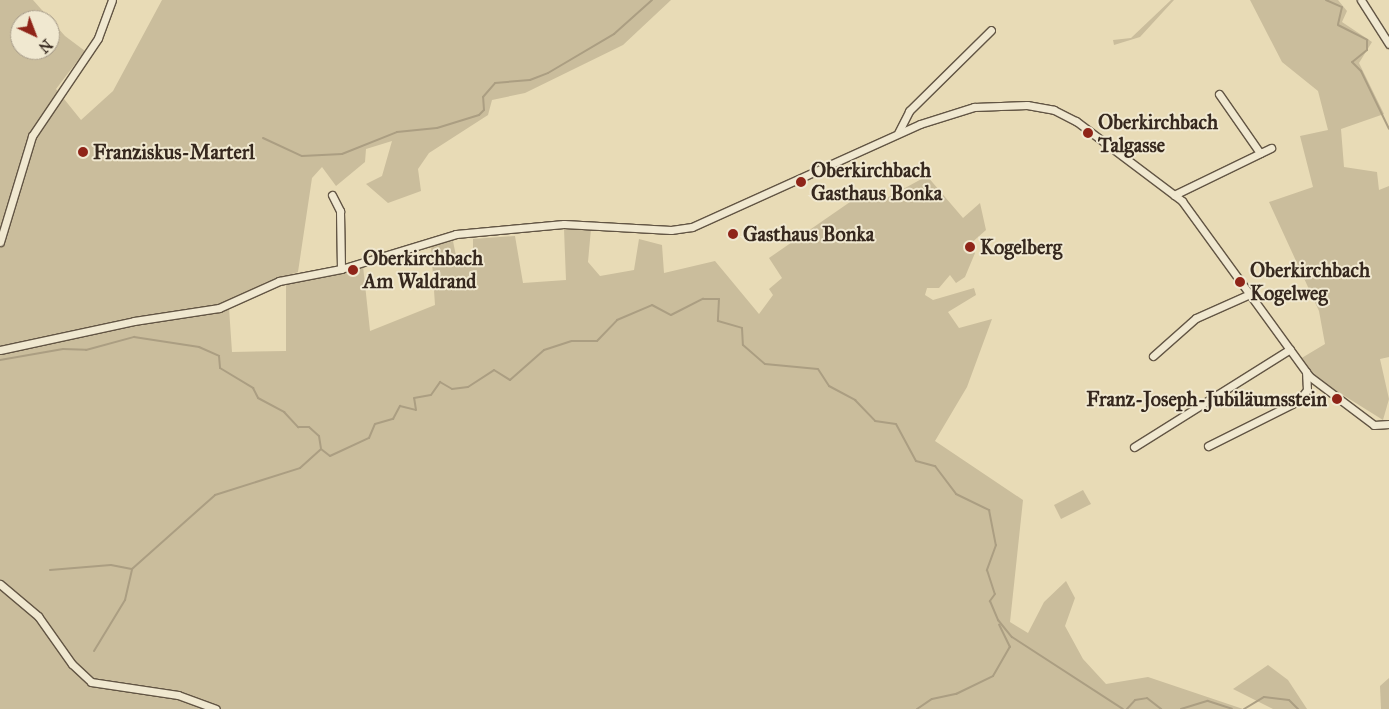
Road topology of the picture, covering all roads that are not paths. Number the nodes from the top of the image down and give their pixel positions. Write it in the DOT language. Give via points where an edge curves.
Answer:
graph roads {
  1 [pos="112,0"];
  2 [pos="1362,0"];
  3 [pos="991,30"];
  4 [pos="1389,44"];
  5 [pos="1219,94"];
  6 [pos="898,133"];
  7 [pos="1271,148"];
  8 [pos="1260,153"];
  9 [pos="332,195"];
  10 [pos="1174,195"];
  11 [pos="0,242"];
  12 [pos="340,269"];
  13 [pos="1250,294"];
  14 [pos="1290,349"];
  15 [pos="0,350"];
  16 [pos="1153,356"];
  17 [pos="1306,372"];
  18 [pos="1389,424"];
  19 [pos="1208,446"];
  20 [pos="1134,447"];
  21 [pos="0,584"];
  22 [pos="216,709"];
  1 -- 11 [label="street" via="98,38 32,136"];
  2 -- 4 [label="street"];
  3 -- 6 [label="street" via="909,111"];
  5 -- 8 [label="street"];
  6 -- 10 [label="street" via="974,107 1039,106 1063,113 1105,139 1153,183"];
  6 -- 12 [label="street" via="692,227 664,230 596,223 456,234"];
  7 -- 8 [label="street"];
  8 -- 10 [label="street"];
  9 -- 12 [label="street" via="340,211"];
  10 -- 13 [label="street"];
  12 -- 15 [label="street" via="279,281 219,308 134,320"];
  13 -- 14 [label="street"];
  13 -- 16 [label="street" via="1196,318"];
  14 -- 17 [label="street"];
  14 -- 20 [label="street"];
  17 -- 18 [label="street" via="1374,426"];
  17 -- 19 [label="street" via="1307,390 1298,402"];
  21 -- 22 [label="street" via="38,616 72,664 91,682 178,695"];
}
